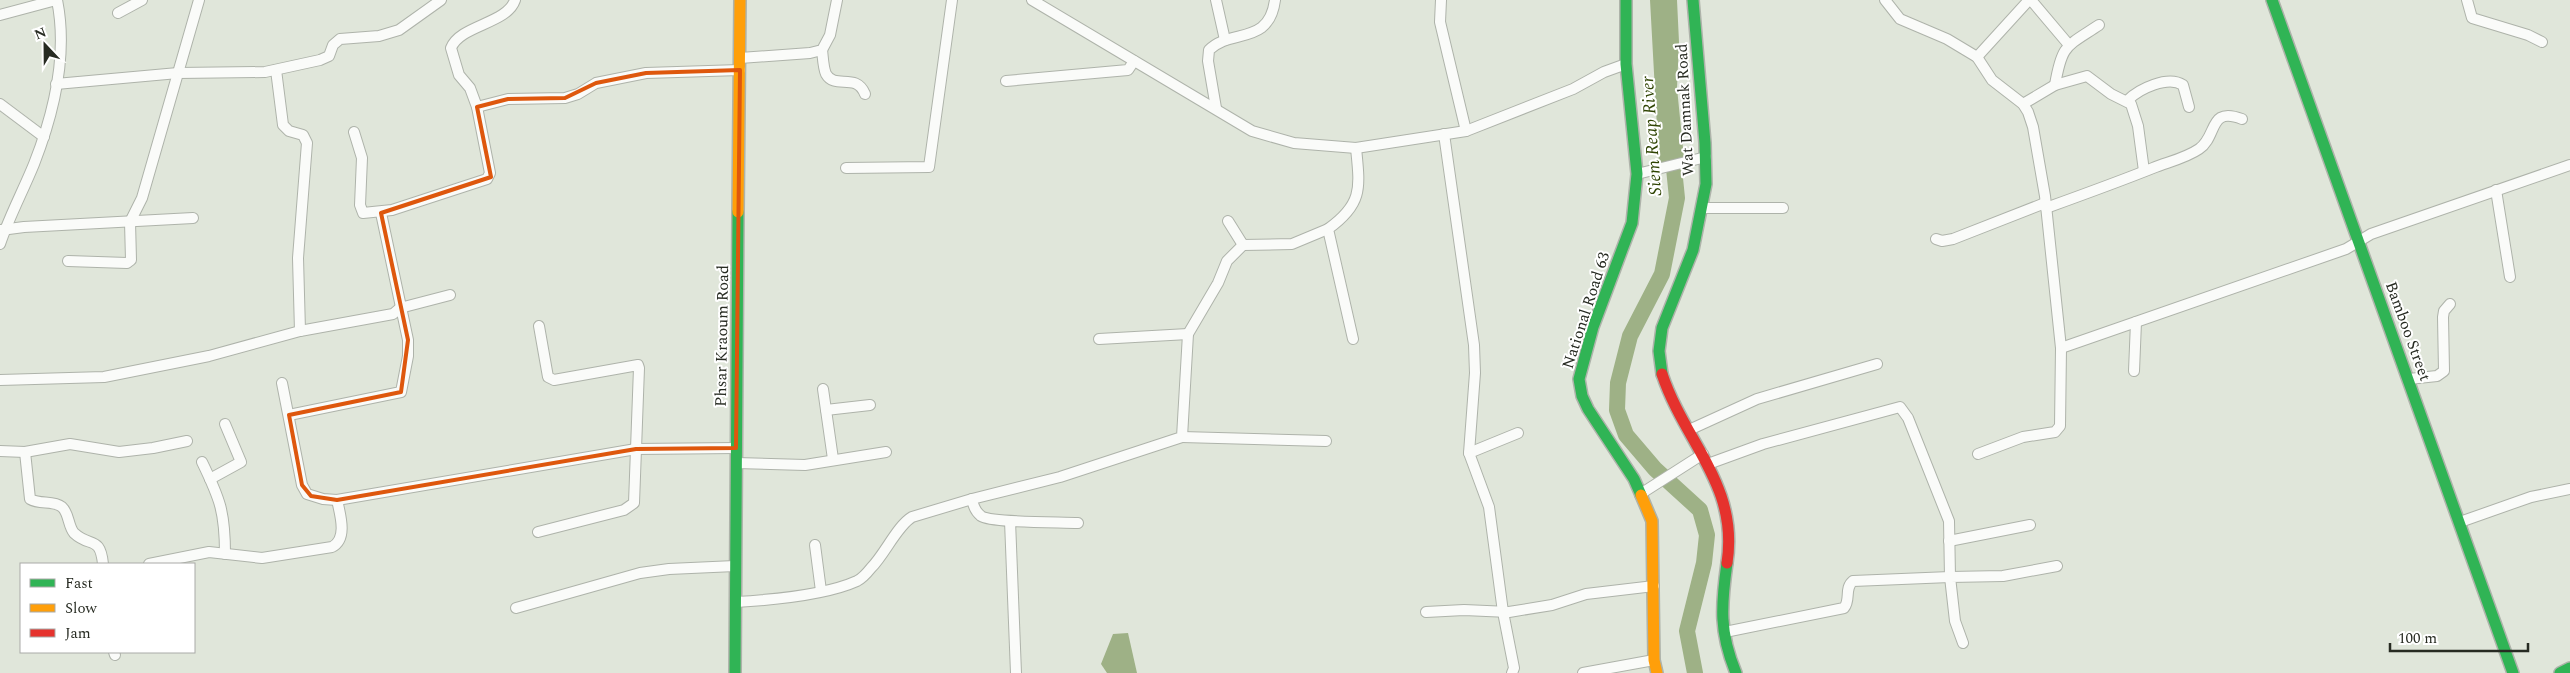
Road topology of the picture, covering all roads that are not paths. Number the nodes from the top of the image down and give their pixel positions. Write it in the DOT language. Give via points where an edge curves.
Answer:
graph roads {
  1 [pos="57,0"];
  2 [pos="142,0"];
  3 [pos="199,0"];
  4 [pos="441,0"];
  5 [pos="515,0"];
  6 [pos="740,0"];
  7 [pos="836,0"];
  8 [pos="952,0"];
  9 [pos="1032,0"];
  10 [pos="1216,0"];
  11 [pos="1276,0"];
  12 [pos="1441,0"];
  13 [pos="1626,0"];
  14 [pos="1693,0"];
  15 [pos="1885,0"];
  16 [pos="2030,0"];
  17 [pos="2272,0"];
  18 [pos="2467,0"];
  19 [pos="118,14"];
  20 [pos="0,15"];
  21 [pos="2099,25"];
  22 [pos="1225,40"];
  23 [pos="2542,42"];
  24 [pos="2068,45"];
  25 [pos="822,50"];
  26 [pos="1977,57"];
  27 [pos="740,58"];
  28 [pos="1134,61"];
  29 [pos="1626,64"];
  30 [pos="276,70"];
  31 [pos="740,70"];
  32 [pos="178,73"];
  33 [pos="1006,81"];
  34 [pos="56,84"];
  35 [pos="2055,85"];
  36 [pos="865,94"];
  37 [pos="2128,100"];
  38 [pos="0,104"];
  39 [pos="2023,104"];
  40 [pos="477,107"];
  41 [pos="2189,107"];
  42 [pos="1216,108"];
  43 [pos="2242,119"];
  44 [pos="1466,131"];
  45 [pos="354,132"];
  46 [pos="1444,134"];
  47 [pos="44,137"];
  48 [pos="1356,148"];
  49 [pos="1702,158"];
  50 [pos="2570,165"];
  51 [pos="846,168"];
  52 [pos="2144,171"];
  53 [pos="1643,173"];
  54 [pos="2496,190"];
  55 [pos="2046,206"];
  56 [pos="1703,208"];
  57 [pos="1782,208"];
  58 [pos="381,213"];
  59 [pos="193,218"];
  60 [pos="1228,221"];
  61 [pos="130,222"];
  62 [pos="2,230"];
  63 [pos="1328,230"];
  64 [pos="1936,239"];
  65 [pos="2359,241"];
  66 [pos="0,244"];
  67 [pos="1243,245"];
  68 [pos="68,261"];
  69 [pos="2510,276"];
  70 [pos="450,295"];
  71 [pos="2450,304"];
  72 [pos="400,308"];
  73 [pos="2136,322"];
  74 [pos="539,326"];
  75 [pos="300,331"];
  76 [pos="1188,334"];
  77 [pos="1099,339"];
  78 [pos="1353,339"];
  79 [pos="2061,348"];
  80 [pos="1877,364"];
  81 [pos="2134,371"];
  82 [pos="2409,379"];
  83 [pos="0,380"];
  84 [pos="282,383"];
  85 [pos="823,389"];
  86 [pos="870,405"];
  87 [pos="826,410"];
  88 [pos="289,415"];
  89 [pos="225,424"];
  90 [pos="1689,430"];
  91 [pos="1518,433"];
  92 [pos="1182,436"];
  93 [pos="187,441"];
  94 [pos="1326,441"];
  95 [pos="736,448"];
  96 [pos="636,449"];
  97 [pos="0,451"];
  98 [pos="26,452"];
  99 [pos="886,452"];
  100 [pos="1469,453"];
  101 [pos="1978,454"];
  102 [pos="833,459"];
  103 [pos="1706,459"];
  104 [pos="202,462"];
  105 [pos="736,463"];
  106 [pos="210,479"];
  107 [pos="2570,489"];
  108 [pos="1642,494"];
  109 [pos="972,499"];
  110 [pos="337,500"];
  111 [pos="1010,521"];
  112 [pos="2460,522"];
  113 [pos="1078,523"];
  114 [pos="2030,526"];
  115 [pos="538,532"];
  116 [pos="1949,541"];
  117 [pos="815,545"];
  118 [pos="225,554"];
  119 [pos="103,563"];
  120 [pos="154,563"];
  121 [pos="735,566"];
  122 [pos="2056,566"];
  123 [pos="1950,577"];
  124 [pos="1654,586"];
  125 [pos="821,591"];
  126 [pos="736,602"];
  127 [pos="516,608"];
  128 [pos="1426,612"];
  129 [pos="1503,612"];
  130 [pos="1725,632"];
  131 [pos="1963,643"];
  132 [pos="1654,660"];
  133 [pos="2570,668"];
  134 [pos="735,673"];
  135 [pos="1016,673"];
  136 [pos="1512,673"];
  137 [pos="1583,673"];
  138 [pos="1656,673"];
  139 [pos="1736,673"];
  140 [pos="2514,673"];
  141 [pos="2560,673"];
  1 -- 20 [label="street"];
  1 -- 34 [label="street" via="62,44"];
  2 -- 19 [label="street"];
  3 -- 32 [label="street"];
  4 -- 30 [label="street" via="399,30 379,36 340,39 326,58"];
  5 -- 40 [label="street" via="508,11 459,38 451,48 459,75 470,88"];
  6 -- 27 [label="main road, Phsar Kraoum Road"];
  7 -- 25 [label="street" via="830,35"];
  8 -- 51 [label="street" via="928,167"];
  9 -- 28 [label="street"];
  10 -- 22 [label="street"];
  11 -- 22 [label="street" via="1267,22 1255,32"];
  12 -- 44 [label="street" via="1440,22"];
  13 -- 29 [label="main road, National Road 63"];
  14 -- 49 [label="main road, Wat Damnak Road"];
  15 -- 26 [label="street" via="1900,19 1948,39"];
  16 -- 24 [label="street"];
  16 -- 26 [label="street"];
  17 -- 65 [label="main road, Bamboo Street"];
  18 -- 23 [label="street" via="2472,18"];
  21 -- 24 [label="street"];
  22 -- 42 [label="street" via="1209,50"];
  24 -- 35 [label="street" via="2060,57"];
  25 -- 27 [label="street"];
  25 -- 36 [label="street" via="827,76 831,80 856,82"];
  26 -- 39 [label="street" via="1992,80"];
  27 -- 31 [label="main road, Phsar Kraoum Road"];
  28 -- 33 [label="street" via="1128,70"];
  28 -- 42 [label="street"];
  29 -- 44 [label="street" via="1573,89"];
  29 -- 53 [label="main road, National Road 63"];
  30 -- 32 [label="street"];
  30 -- 75 [label="street" via="283,125 288,131 303,135 308,143 298,258"];
  31 -- 40 [label="street" via="646,74 596,83 565,98 508,99"];
  31 -- 95 [label="main road, Phsar Kraoum Road"];
  32 -- 34 [label="street"];
  32 -- 61 [label="street" via="142,198"];
  34 -- 47 [label="street"];
  35 -- 37 [label="street" via="2087,76 2111,94"];
  35 -- 39 [label="street"];
  37 -- 41 [label="street" via="2137,92 2175,82 2183,85"];
  37 -- 52 [label="street" via="2138,126"];
  38 -- 47 [label="street"];
  39 -- 55 [label="street" via="2033,127"];
  40 -- 58 [label="street" via="489,177"];
  42 -- 48 [label="street" via="1252,132 1294,143"];
  43 -- 52 [label="street" via="2223,116 2214,124 2199,149"];
  44 -- 46 [label="street"];
  45 -- 58 [label="street" via="362,158 360,210 363,214"];
  46 -- 48 [label="street"];
  46 -- 100 [label="street" via="1475,353"];
  47 -- 62 [label="street"];
  48 -- 63 [label="street" via="1359,178 1355,203 1344,218"];
  49 -- 53 [label="street"];
  49 -- 56 [label="main road, Wat Damnak Road"];
  50 -- 54 [label="street"];
  52 -- 55 [label="street"];
  53 -- 108 [label="main road, National Road 63" via="1632,223 1593,328 1579,379 1588,409"];
  54 -- 65 [label="street"];
  54 -- 69 [label="street"];
  55 -- 64 [label="street" via="1953,239"];
  55 -- 79 [label="street"];
  56 -- 57 [label="street"];
  56 -- 90 [label="main road, Wat Damnak Road" via="1689,263 1661,332 1659,352 1663,377 1672,401"];
  58 -- 72 [label="street"];
  59 -- 61 [label="street"];
  60 -- 67 [label="street"];
  61 -- 62 [label="street" via="24,226"];
  61 -- 68 [label="street" via="131,260 127,263"];
  62 -- 66 [label="street"];
  63 -- 67 [label="street" via="1292,244"];
  63 -- 78 [label="street"];
  65 -- 73 [label="street" via="2346,249"];
  65 -- 82 [label="main road, Bamboo Street"];
  67 -- 76 [label="street" via="1227,261"];
  70 -- 72 [label="street"];
  71 -- 82 [label="street" via="2444,311 2442,323 2444,370 2438,376"];
  72 -- 75 [label="street" via="393,314"];
  72 -- 88 [label="street" via="408,340 401,392"];
  73 -- 79 [label="street"];
  73 -- 81 [label="street"];
  74 -- 96 [label="street" via="548,377 554,380 638,365"];
  75 -- 83 [label="street" via="209,356 104,377"];
  76 -- 77 [label="street"];
  76 -- 92 [label="street"];
  79 -- 101 [label="street" via="2060,426 2055,432 2023,437"];
  80 -- 90 [label="street" via="1757,398"];
  82 -- 112 [label="main road, Bamboo Street"];
  84 -- 88 [label="street"];
  85 -- 87 [label="street"];
  86 -- 87 [label="street"];
  87 -- 102 [label="street"];
  88 -- 110 [label="street" via="305,490 311,496"];
  89 -- 106 [label="street" via="241,462"];
  90 -- 103 [label="main road, Wat Damnak Road"];
  91 -- 100 [label="street"];
  92 -- 94 [label="street"];
  92 -- 109 [label="street" via="1060,477"];
  93 -- 98 [label="street" via="119,452 70,444"];
  95 -- 96 [label="street"];
  95 -- 105 [label="main road, Phsar Kraoum Road"];
  96 -- 110 [label="street"];
  96 -- 115 [label="street" via="634,503 630,507"];
  97 -- 98 [label="street"];
  98 -- 119 [label="street" via="30,499 56,504 64,509 74,533 100,548"];
  99 -- 102 [label="street"];
  100 -- 129 [label="street" via="1489,507"];
  102 -- 105 [label="street" via="806,465"];
  103 -- 108 [label="street" via="1685,466"];
  103 -- 116 [label="street" via="1900,408 1908,418 1946,510"];
  103 -- 130 [label="main road, Wat Damnak Road" via="1726,502 1730,536 1721,609"];
  104 -- 106 [label="street"];
  105 -- 121 [label="main road, Phsar Kraoum Road"];
  106 -- 118 [label="street" via="219,498 225,525"];
  107 -- 112 [label="street" via="2532,497"];
  108 -- 124 [label="main road, National Road 63" via="1654,528"];
  109 -- 111 [label="street" via="983,517"];
  109 -- 125 [label="street" via="912,517 861,579"];
  110 -- 118 [label="street" via="342,533 336,545 262,558"];
  111 -- 113 [label="street"];
  111 -- 135 [label="street"];
  112 -- 140 [label="main road, Bamboo Street"];
  114 -- 116 [label="street"];
  116 -- 123 [label="street"];
  117 -- 125 [label="street"];
  118 -- 120 [label="street" via="200,553"];
  121 -- 126 [label="main road, Phsar Kraoum Road"];
  121 -- 127 [label="street" via="640,573"];
  122 -- 123 [label="street" via="2003,576"];
  123 -- 130 [label="street" via="1860,580 1850,583 1844,608"];
  123 -- 131 [label="street" via="1954,621"];
  124 -- 129 [label="street" via="1586,594 1552,606"];
  124 -- 132 [label="main road, National Road 63"];
  125 -- 126 [label="street"];
  126 -- 134 [label="main road, Phsar Kraoum Road"];
  128 -- 129 [label="street"];
  129 -- 136 [label="street" via="1514,668"];
  130 -- 139 [label="main road, Wat Damnak Road"];
  132 -- 137 [label="street"];
  132 -- 138 [label="main road, National Road 63"];
  133 -- 141 [label="main road"];
}
